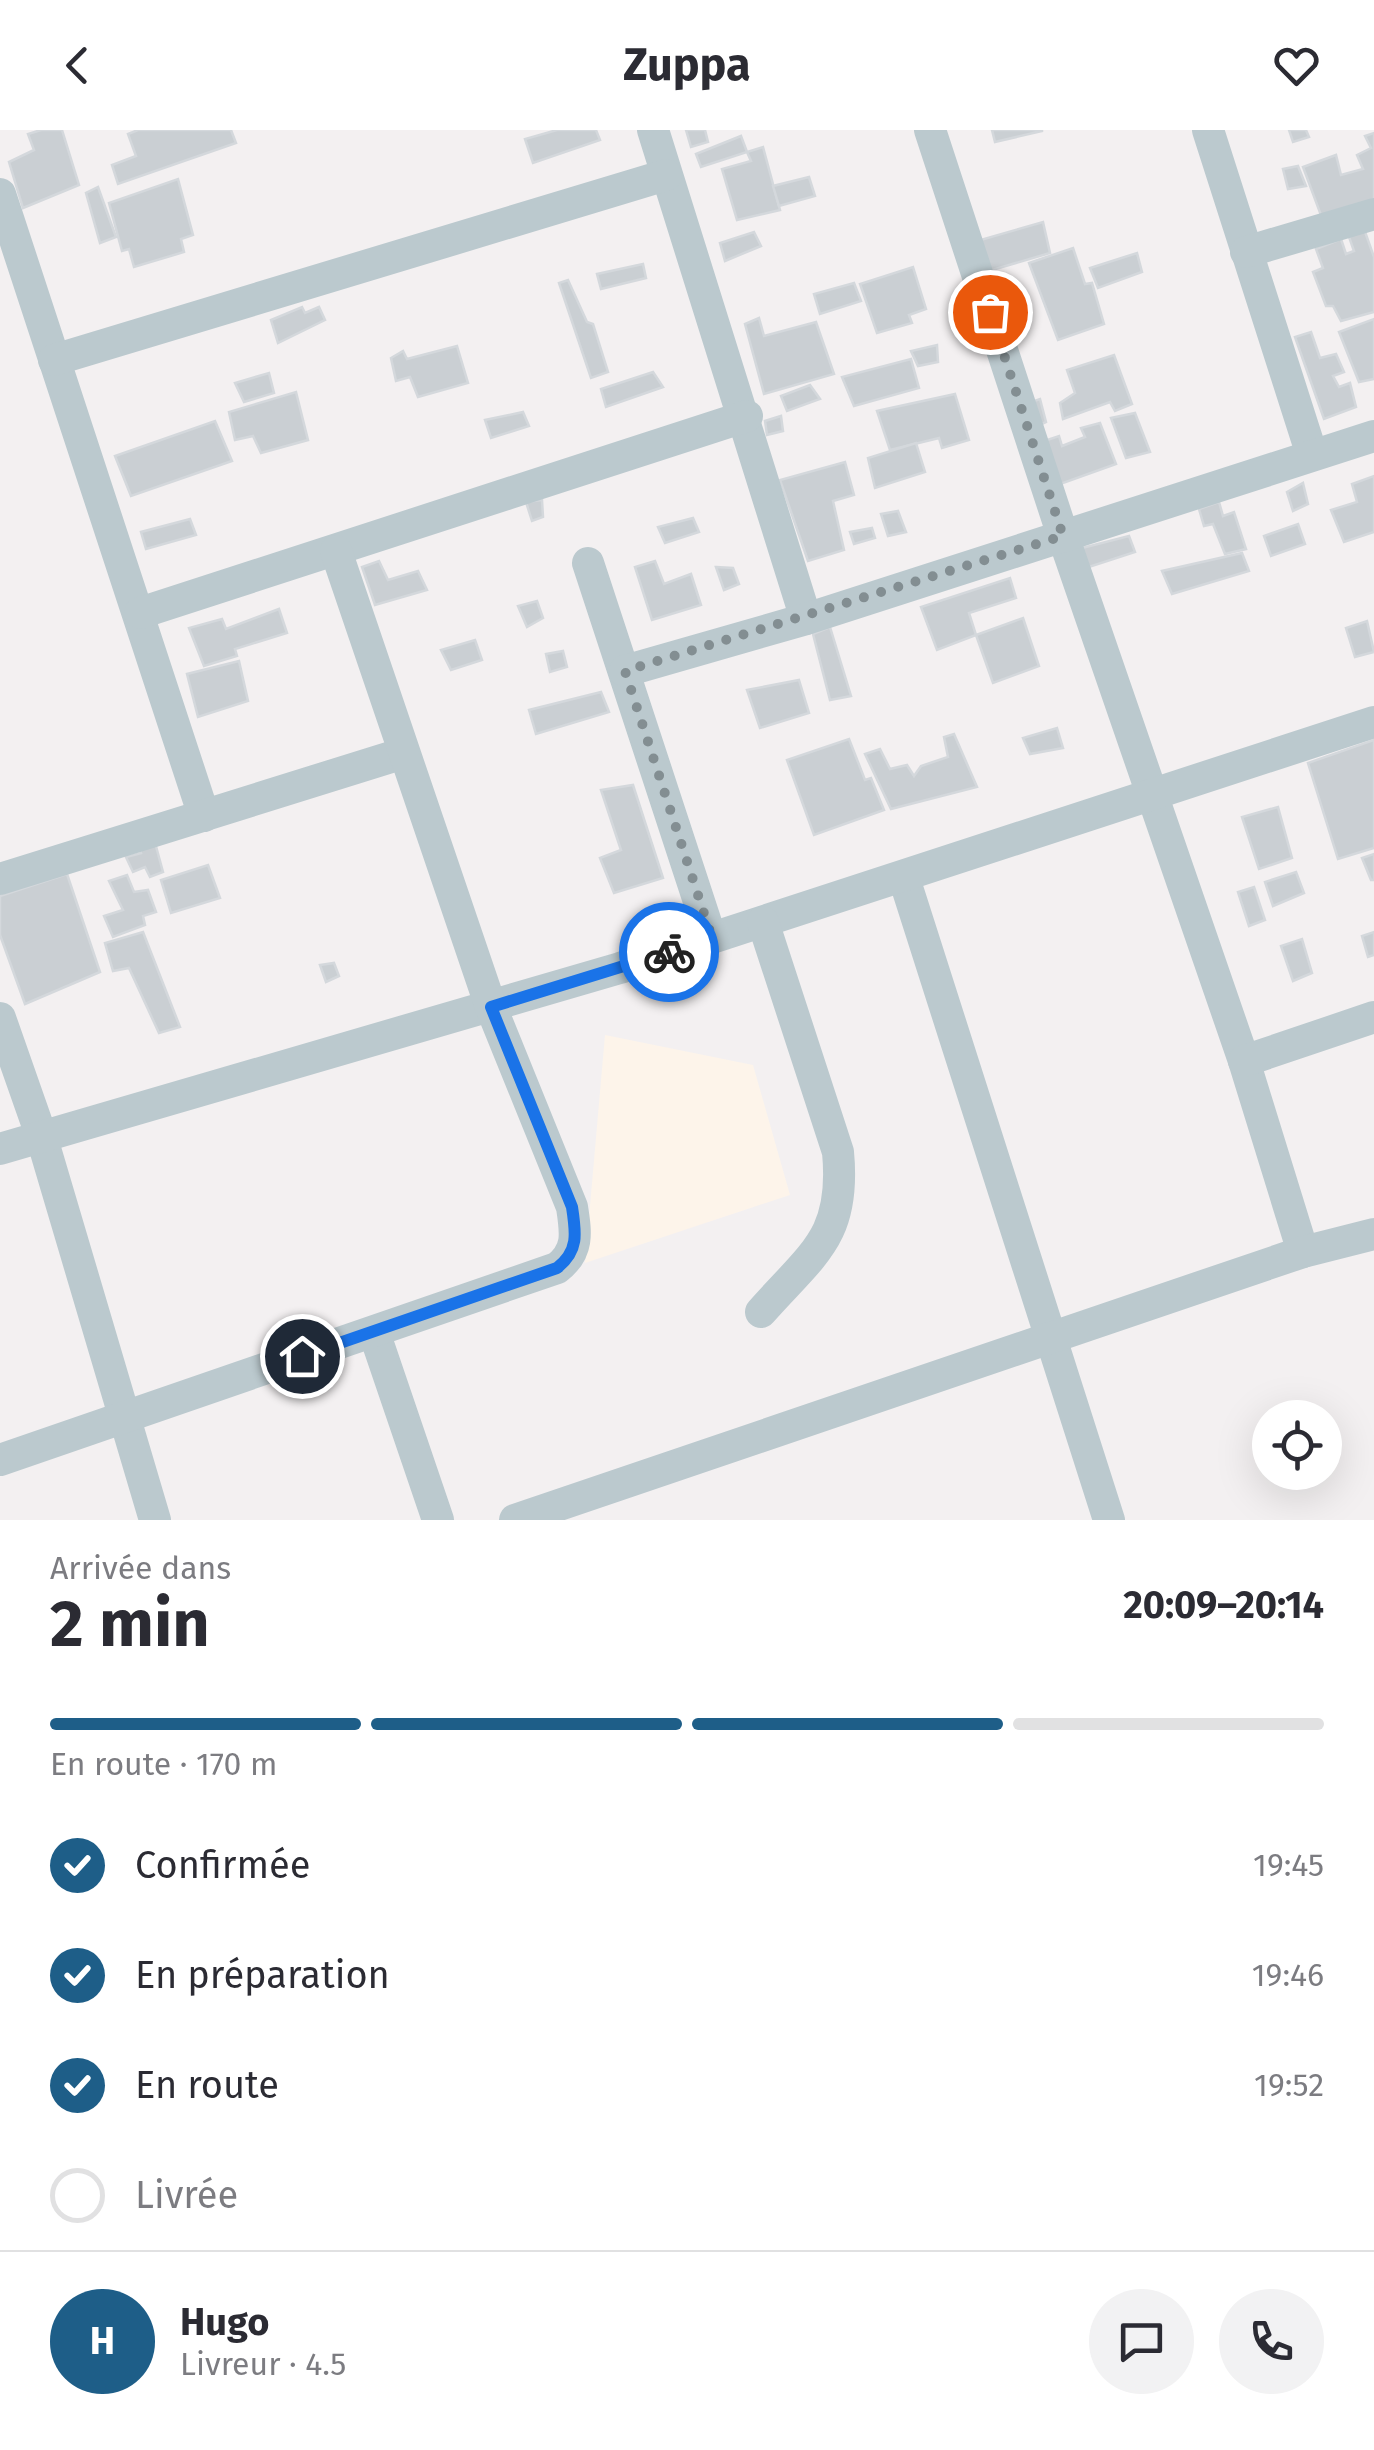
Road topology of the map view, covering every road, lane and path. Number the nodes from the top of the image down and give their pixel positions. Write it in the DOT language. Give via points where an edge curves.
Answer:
graph roads {
  1 [pos="654,130"];
  2 [pos="930,130"];
  3 [pos="1208,130"];
  4 [pos="666,175"];
  5 [pos="0,194"];
  6 [pos="1374,214"];
  7 [pos="1246,252"];
  8 [pos="54,360"];
  9 [pos="746,416"];
  10 [pos="1374,436"];
  11 [pos="1312,455"];
  12 [pos="1063,536"];
  13 [pos="336,551"];
  14 [pos="588,563"];
  15 [pos="140,614"];
  16 [pos="806,619"];
  17 [pos="625,671"];
  18 [pos="1374,722"];
  19 [pos="404,752"];
  20 [pos="1153,796"];
  21 [pos="204,816"];
  22 [pos="904,878"];
  23 [pos="0,879"];
  24 [pos="763,922"];
  25 [pos="712,938"];
  26 [pos="491,1007"];
  27 [pos="0,1018"];
  28 [pos="1371,1028"];
  29 [pos="1244,1061"];
  30 [pos="40,1135"];
  31 [pos="0,1150"];
  32 [pos="1374,1234"];
  33 [pos="1303,1252"];
  34 [pos="761,1312"];
  35 [pos="374,1332"];
  36 [pos="1051,1338"];
  37 [pos="122,1416"];
  38 [pos="0,1460"];
  39 [pos="154,1520"];
  40 [pos="438,1520"];
  41 [pos="515,1520"];
  42 [pos="1109,1520"];
  1 -- 4 [label="street"];
  2 -- 12 [label="street"];
  3 -- 7 [label="street"];
  4 -- 8 [label="street"];
  4 -- 9 [label="street"];
  5 -- 8 [label="street"];
  6 -- 7 [label="street"];
  7 -- 11 [label="street"];
  8 -- 15 [label="street"];
  9 -- 13 [label="street"];
  9 -- 16 [label="street"];
  10 -- 11 [label="street"];
  11 -- 12 [label="street"];
  12 -- 16 [label="street"];
  12 -- 20 [label="street"];
  13 -- 15 [label="street"];
  13 -- 19 [label="street"];
  14 -- 17 [label="street"];
  15 -- 21 [label="street"];
  16 -- 17 [label="street"];
  17 -- 25 [label="street"];
  18 -- 20 [label="street"];
  19 -- 21 [label="street"];
  19 -- 26 [label="street"];
  20 -- 22 [label="street"];
  20 -- 29 [label="street"];
  21 -- 23 [label="street"];
  22 -- 24 [label="street"];
  22 -- 36 [label="street"];
  24 -- 25 [label="street"];
  24 -- 34 [label="street" via="838,1152 842,1190 832,1230"];
  25 -- 26 [label="street"];
  26 -- 30 [label="street"];
  26 -- 35 [label="street" via="572,1207 571,1257 557,1268"];
  27 -- 30 [label="street"];
  28 -- 29 [label="street"];
  29 -- 33 [label="street"];
  30 -- 31 [label="street"];
  30 -- 37 [label="street"];
  32 -- 33 [label="street"];
  33 -- 36 [label="street"];
  35 -- 37 [label="street"];
  35 -- 40 [label="street"];
  36 -- 41 [label="street"];
  36 -- 42 [label="street"];
  37 -- 38 [label="street"];
  37 -- 39 [label="street"];
}
